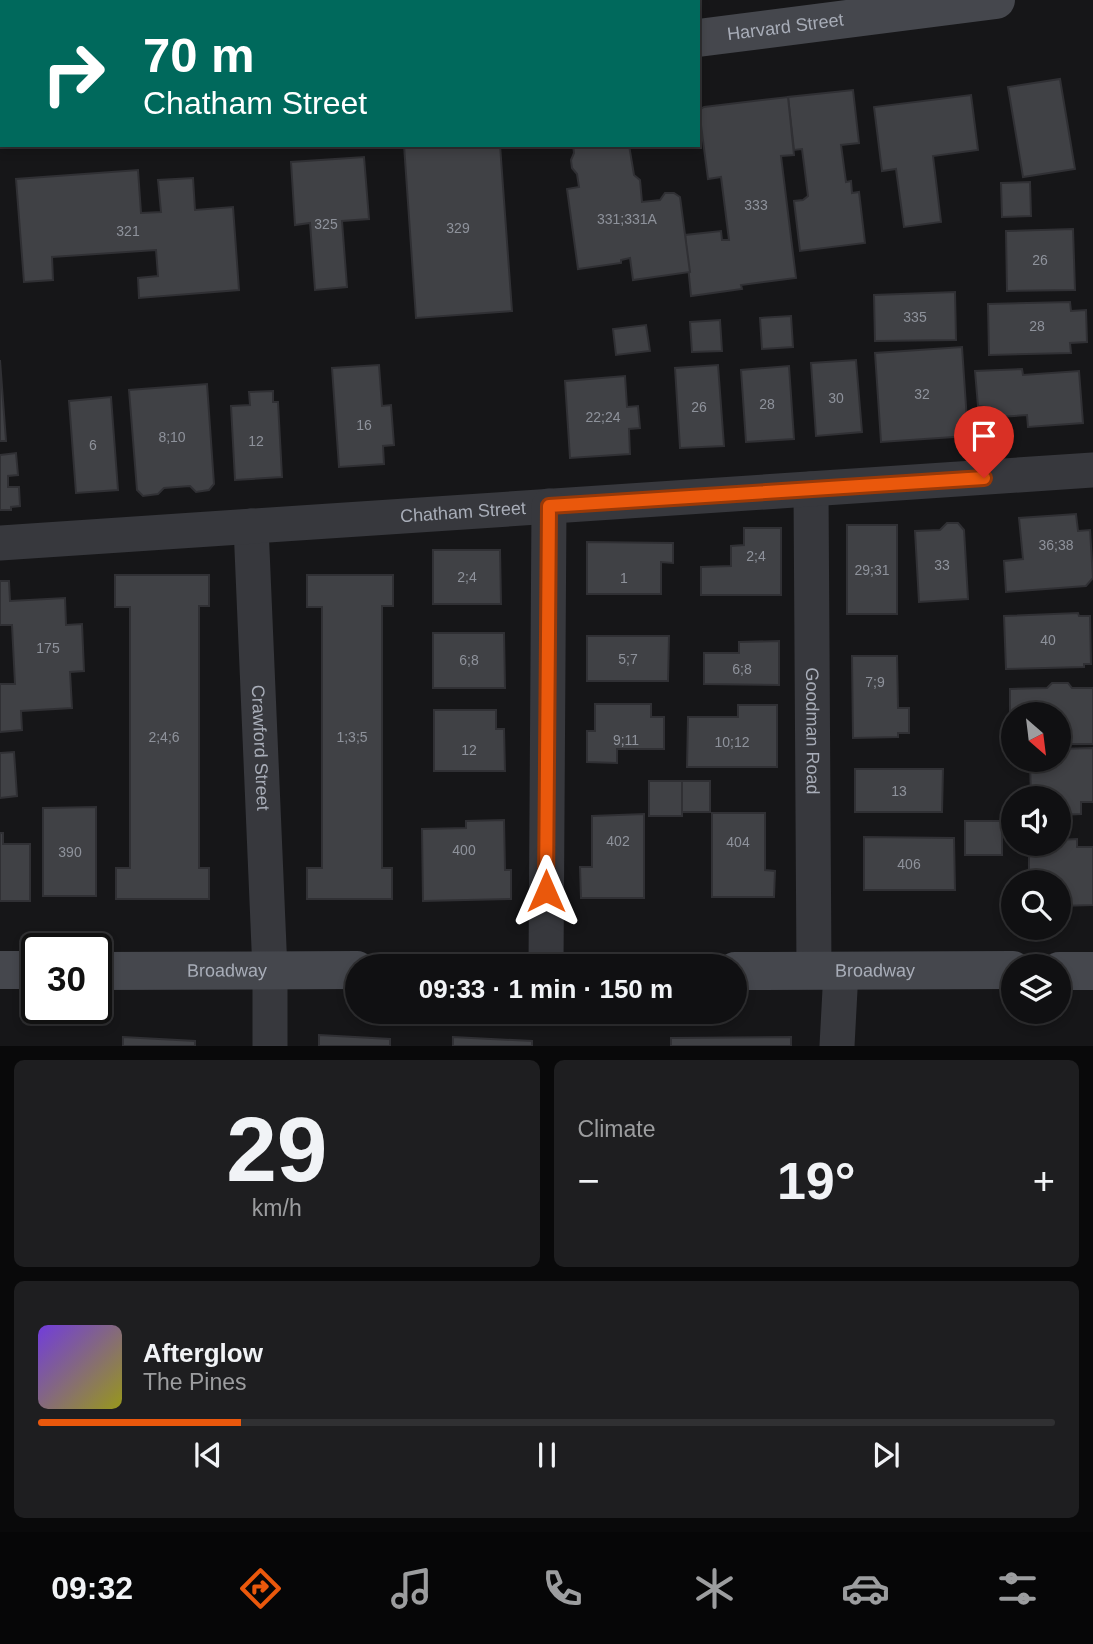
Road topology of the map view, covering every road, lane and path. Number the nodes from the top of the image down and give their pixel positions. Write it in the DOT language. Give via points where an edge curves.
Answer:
graph roads {
  1 [pos="996,0"];
  2 [pos="700,38"];
  3 [pos="1093,470"];
  4 [pos="811,489"];
  5 [pos="549,506"];
  6 [pos="251,526"];
  7 [pos="0,543"];
  8 [pos="546,954"];
  9 [pos="0,970"];
  10 [pos="21,970"];
  11 [pos="345,970"];
  12 [pos="1001,970"];
  13 [pos="112,971"];
  14 [pos="271,971"];
  15 [pos="747,971"];
  16 [pos="827,971"];
  17 [pos="1071,971"];
  18 [pos="1093,971"];
  19 [pos="270,1045"];
  20 [pos="837,1045"];
  1 -- 2 [label="main road, Harvard Street"];
  3 -- 4 [label="street, Chatham Street"];
  4 -- 5 [label="street, Chatham Street"];
  4 -- 16 [label="street, Goodman Road"];
  5 -- 6 [label="street, Chatham Street"];
  5 -- 8 [label="street"];
  6 -- 7 [label="street, Chatham Street"];
  6 -- 14 [label="street, Crawford Street"];
  9 -- 10 [label="main road"];
  11 -- 14 [label="main road, Broadway"];
  12 -- 16 [label="main road, Broadway"];
  13 -- 14 [label="main road, Broadway"];
  14 -- 19 [label="street, Crawford Street"];
  15 -- 16 [label="main road, Broadway"];
  16 -- 20 [label="street, Goodman Road"];
  17 -- 18 [label="main road"];
}
